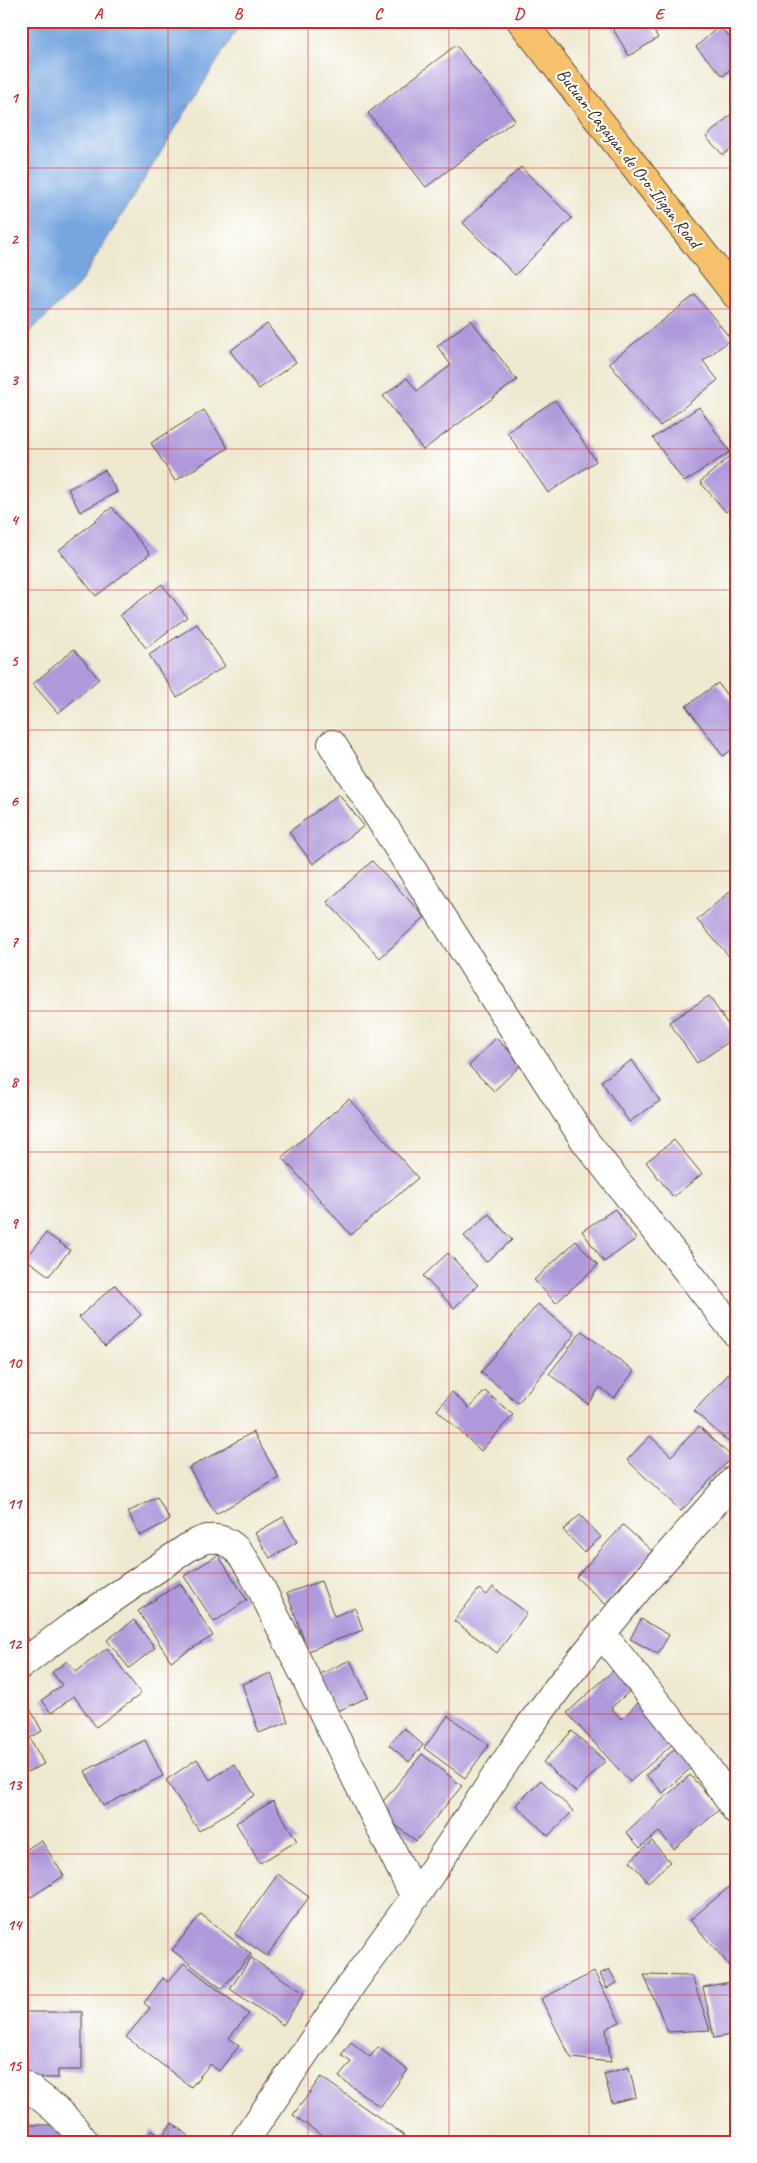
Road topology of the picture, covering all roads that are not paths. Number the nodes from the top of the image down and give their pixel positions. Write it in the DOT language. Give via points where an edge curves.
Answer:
graph roads {
  1 [pos="522,21"];
  2 [pos="736,295"];
  3 [pos="332,744"];
  4 [pos="736,1334"];
  5 [pos="736,1478"];
  6 [pos="602,1634"];
  7 [pos="21,1665"];
  8 [pos="736,1810"];
  9 [pos="415,1897"];
  10 [pos="21,2084"];
  11 [pos="85,2142"];
  12 [pos="244,2142"];
  1 -- 2 [label="highway, Butuan-Cagayan de Oro-Iligan Road"];
  3 -- 4 [label="street" via="585,1141"];
  5 -- 6 [label="street"];
  6 -- 8 [label="street" via="699,1756"];
  6 -- 9 [label="street" via="526,1730"];
  7 -- 9 [label="street" via="190,1546 207,1539 223,1539 236,1548 261,1588"];
  9 -- 12 [label="street"];
  10 -- 11 [label="street" via="41,2096 69,2121"];
}
